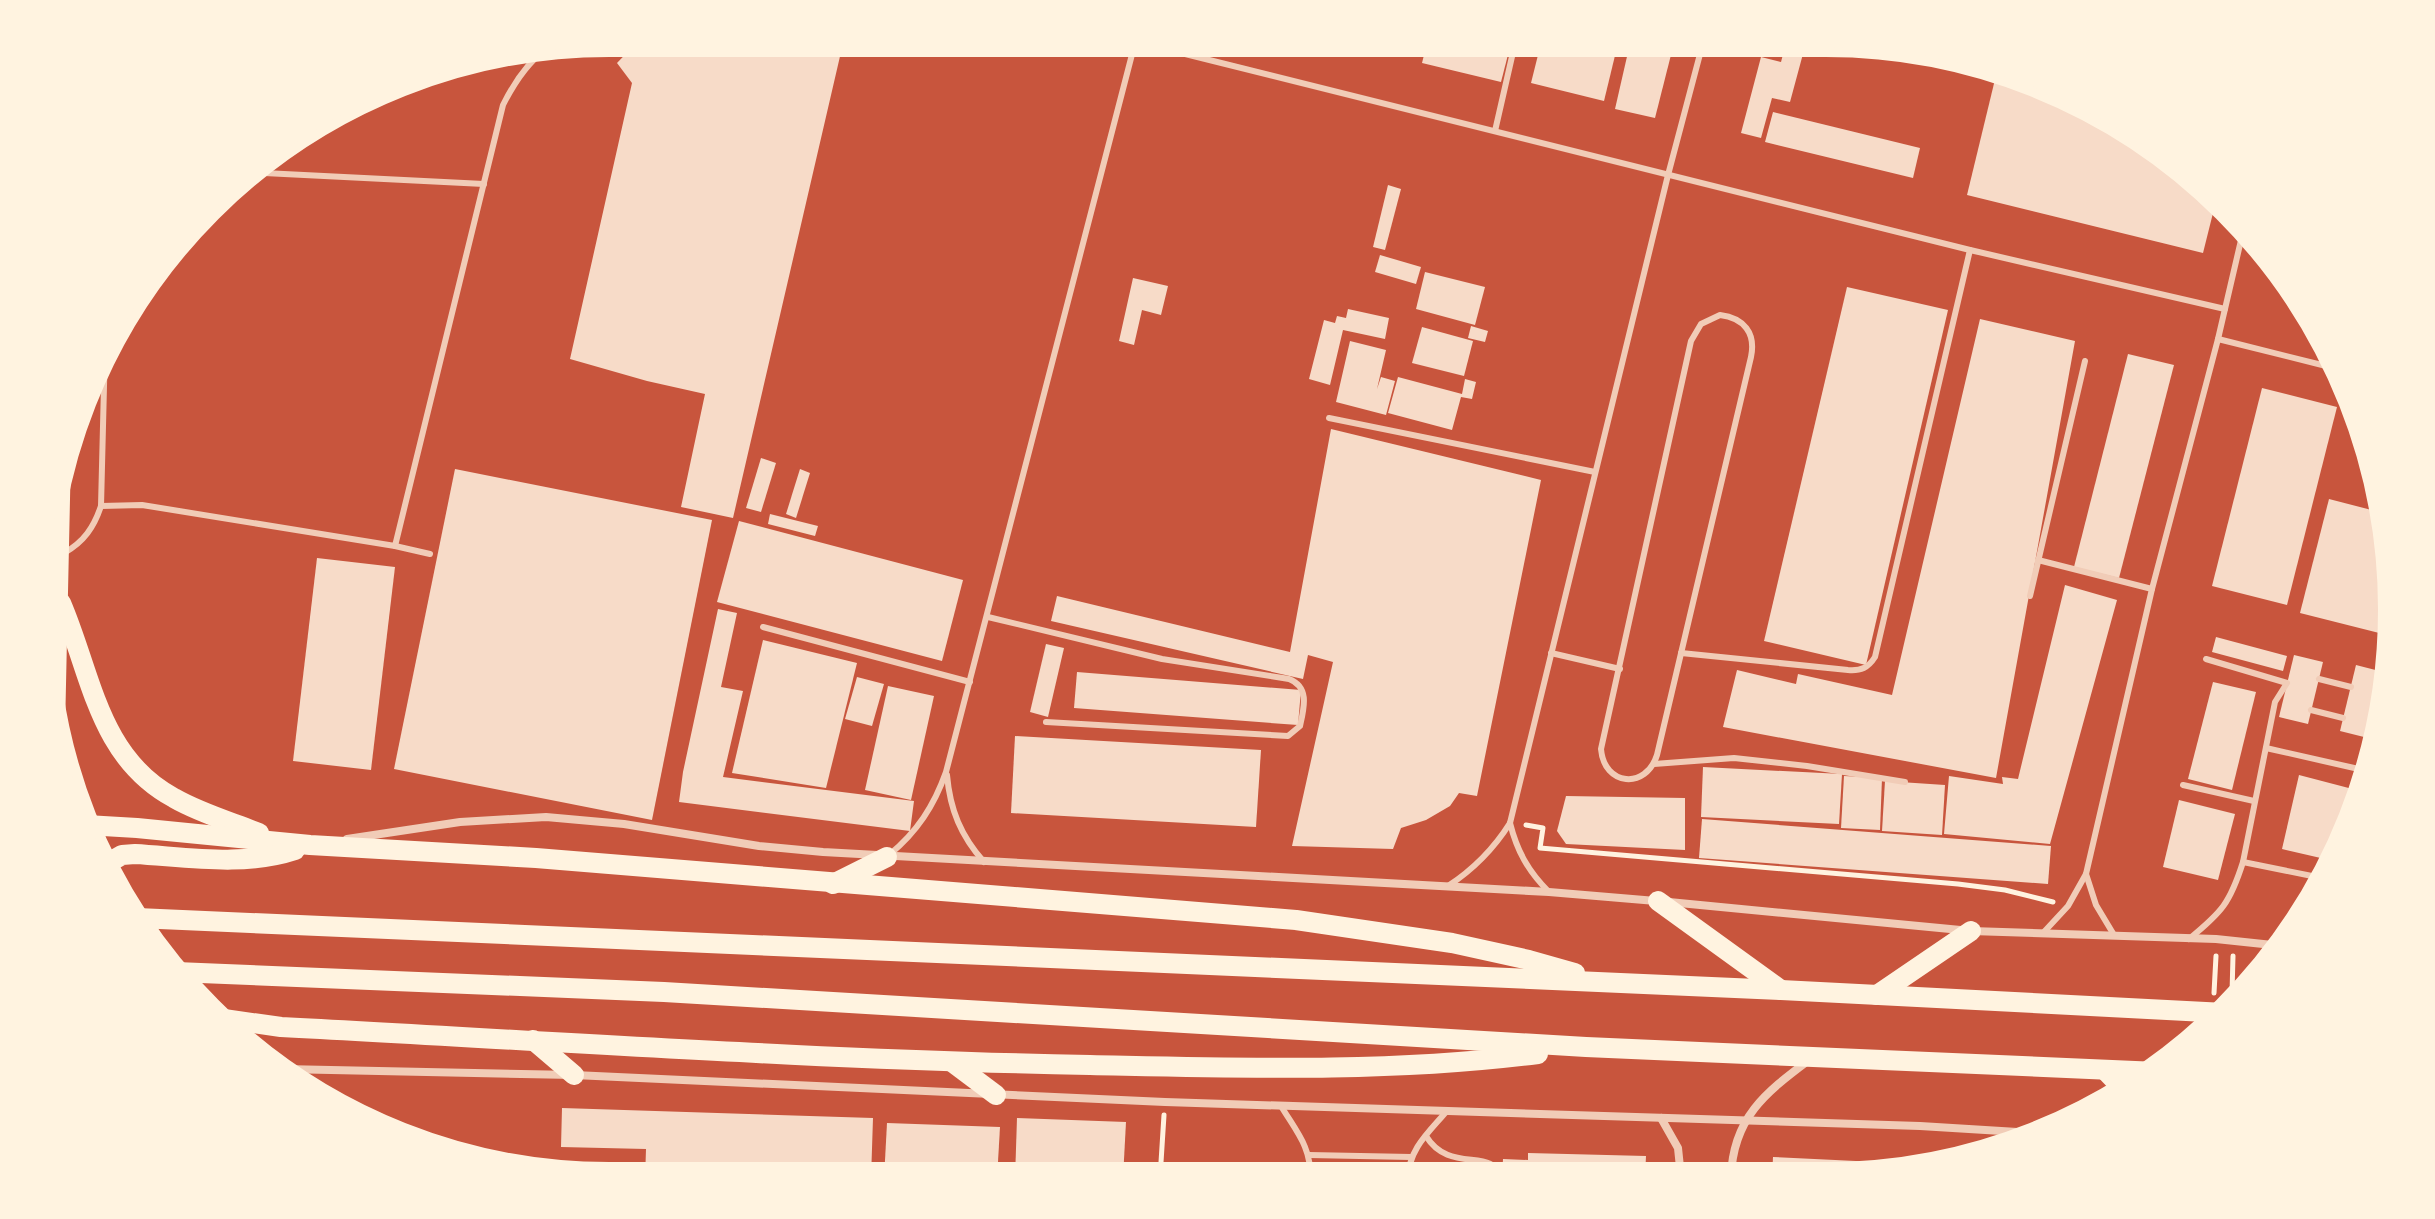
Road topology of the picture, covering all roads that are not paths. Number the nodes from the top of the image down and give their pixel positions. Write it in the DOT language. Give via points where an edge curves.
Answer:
graph roads {
  1 [pos="1132,52"];
  2 [pos="1182,52"];
  3 [pos="1513,52"];
  4 [pos="1701,52"];
  5 [pos="534,58"];
  6 [pos="1495,131"];
  7 [pos="263,173"];
  8 [pos="1668,175"];
  9 [pos="484,184"];
  10 [pos="2241,238"];
  11 [pos="1970,250"];
  12 [pos="2225,309"];
  13 [pos="2218,339"];
  14 [pos="2085,361"];
  15 [pos="2328,366"];
  16 [pos="104,373"];
  17 [pos="1329,418"];
  18 [pos="1595,472"];
  19 [pos="101,506"];
  20 [pos="62,507"];
  21 [pos="395,546"];
  22 [pos="61,554"];
  23 [pos="430,554"];
  24 [pos="2038,560"];
  25 [pos="2152,589"];
  26 [pos="2030,596"];
  27 [pos="61,603"];
  28 [pos="988,617"];
  29 [pos="763,627"];
  30 [pos="1551,653"];
  31 [pos="1681,653"];
  32 [pos="2206,659"];
  33 [pos="1620,669"];
  34 [pos="2319,679"];
  35 [pos="970,682"];
  36 [pos="2351,687"];
  37 [pos="58,690"];
  38 [pos="2311,710"];
  39 [pos="2343,718"];
  40 [pos="1046,722"];
  41 [pos="2266,748"];
  42 [pos="1654,764"];
  43 [pos="2359,769"];
  44 [pos="946,772"];
  45 [pos="1905,782"];
  46 [pos="2183,785"];
  47 [pos="2254,801"];
  48 [pos="1510,823"];
  49 [pos="95,826"];
  50 [pos="285,843"];
  51 [pos="310,845"];
  52 [pos="887,857"];
  53 [pos="112,861"];
  54 [pos="984,862"];
  55 [pos="2243,862"];
  56 [pos="2086,874"];
  57 [pos="2314,876"];
  58 [pos="833,884"];
  59 [pos="1448,886"];
  60 [pos="1549,892"];
  61 [pos="1658,901"];
  62 [pos="146,918"];
  63 [pos="1971,931"];
  64 [pos="2043,933"];
  65 [pos="2114,935"];
  66 [pos="2189,939"];
  67 [pos="2271,944"];
  68 [pos="186,972"];
  69 [pos="1606,982"];
  70 [pos="1781,990"];
  71 [pos="1877,995"];
  72 [pos="2220,1004"];
  73 [pos="232,1020"];
  74 [pos="281,1027"];
  75 [pos="242,1029"];
  76 [pos="533,1040"];
  77 [pos="1586,1047"];
  78 [pos="1812,1057"];
  79 [pos="952,1062"];
  80 [pos="295,1069"];
  81 [pos="2105,1070"];
  82 [pos="2138,1071"];
  83 [pos="574,1075"];
  84 [pos="2118,1083"];
  85 [pos="996,1095"];
  86 [pos="1281,1106"];
  87 [pos="1446,1112"];
  88 [pos="1661,1118"];
  89 [pos="1746,1120"];
  90 [pos="2019,1132"];
  91 [pos="1426,1136"];
  92 [pos="1309,1155"];
  93 [pos="1411,1157"];
  94 [pos="1310,1167"];
  95 [pos="1410,1167"];
  96 [pos="1497,1167"];
  97 [pos="1680,1167"];
  98 [pos="1732,1167"];
  1 -- 28 [label="lane"];
  2 -- 6 [label="lane"];
  3 -- 6 [label="lane"];
  4 -- 8 [label="lane"];
  5 -- 9 [label="lane" via="503,105"];
  6 -- 8 [label="lane"];
  7 -- 9 [label="lane"];
  8 -- 11 [label="lane"];
  8 -- 18 [label="lane"];
  9 -- 21 [label="lane"];
  10 -- 12 [label="lane"];
  11 -- 12 [label="lane"];
  11 -- 31 [label="lane" via="1871,664 1848,670"];
  12 -- 13 [label="lane"];
  13 -- 15 [label="lane"];
  13 -- 25 [label="lane"];
  14 -- 24 [label="lane"];
  16 -- 19 [label="lane"];
  17 -- 18 [label="lane"];
  18 -- 30 [label="lane"];
  19 -- 21 [label="lane" via="142,505"];
  19 -- 22 [label="lane" via="83,540"];
  20 -- 22 [label="main road"];
  21 -- 23 [label="lane"];
  22 -- 27 [label="main road"];
  24 -- 25 [label="lane"];
  24 -- 26 [label="lane"];
  25 -- 56 [label="lane"];
  27 -- 37 [label="main road"];
  27 -- 50 [label="main road" via="103,720 142,776 175,799"];
  28 -- 35 [label="lane"];
  28 -- 40 [label="lane" via="1162,659 1289,679 1305,694 1300,726 1288,736"];
  29 -- 35 [label="lane"];
  30 -- 33 [label="lane"];
  30 -- 48 [label="lane"];
  31 -- 33 [label="lane" via="1753,347 1747,328 1730,316 1701,324 1691,341"];
  31 -- 42 [label="lane"];
  32 -- 41 [label="lane" via="2287,683"];
  33 -- 42 [label="lane" via="1602,759 1621,778 1640,777"];
  34 -- 36 [label="lane"];
  35 -- 44 [label="lane"];
  38 -- 39 [label="lane"];
  41 -- 43 [label="lane"];
  41 -- 47 [label="lane"];
  42 -- 45 [label="lane" via="1734,758"];
  44 -- 52 [label="lane" via="924,819"];
  44 -- 54 [label="lane" via="956,821"];
  46 -- 47 [label="lane"];
  47 -- 55 [label="lane"];
  48 -- 59 [label="lane" via="1477,865"];
  48 -- 60 [label="lane" via="1519,854"];
  49 -- 50 [label="main road"];
  50 -- 51 [label="main road"];
  51 -- 52 [label="street" via="460,822 546,817"];
  51 -- 53 [label="main road" via="242,859 135,854"];
  51 -- 58 [label="main road"];
  52 -- 54 [label="street"];
  52 -- 58 [label="main road"];
  54 -- 59 [label="street"];
  55 -- 57 [label="lane"];
  55 -- 66 [label="lane" via="2228,901"];
  56 -- 64 [label="lane" via="2068,906"];
  56 -- 65 [label="lane"];
  58 -- 69 [label="main road" via="1296,920 1452,943"];
  59 -- 60 [label="street"];
  60 -- 61 [label="street"];
  61 -- 63 [label="street"];
  61 -- 70 [label="main road"];
  62 -- 69 [label="main road"];
  63 -- 64 [label="street"];
  63 -- 71 [label="main road"];
  64 -- 65 [label="street"];
  65 -- 66 [label="street"];
  66 -- 67 [label="street"];
  68 -- 77 [label="main road" via="664,992"];
  69 -- 70 [label="main road"];
  70 -- 71 [label="main road"];
  71 -- 72 [label="main road"];
  73 -- 74 [label="main road"];
  74 -- 75 [label="main road"];
  74 -- 76 [label="main road"];
  76 -- 79 [label="main road"];
  76 -- 83 [label="main road"];
  77 -- 78 [label="main road"];
  77 -- 79 [label="main road" via="1359,1068"];
  78 -- 81 [label="main road"];
  78 -- 89 [label="street" via="1757,1102"];
  79 -- 85 [label="main road"];
  80 -- 83 [label="street"];
  81 -- 82 [label="main road"];
  81 -- 84 [label="main road"];
  83 -- 85 [label="street"];
  85 -- 86 [label="street"];
  86 -- 87 [label="street"];
  86 -- 92 [label="lane"];
  87 -- 88 [label="street"];
  87 -- 91 [label="lane"];
  88 -- 89 [label="street"];
  88 -- 97 [label="street" via="1678,1148"];
  89 -- 90 [label="street"];
  89 -- 98 [label="street"];
  91 -- 93 [label="lane"];
  91 -- 96 [label="lane" via="1445,1156"];
  92 -- 93 [label="lane"];
  92 -- 94 [label="lane"];
  93 -- 95 [label="lane"];
}
